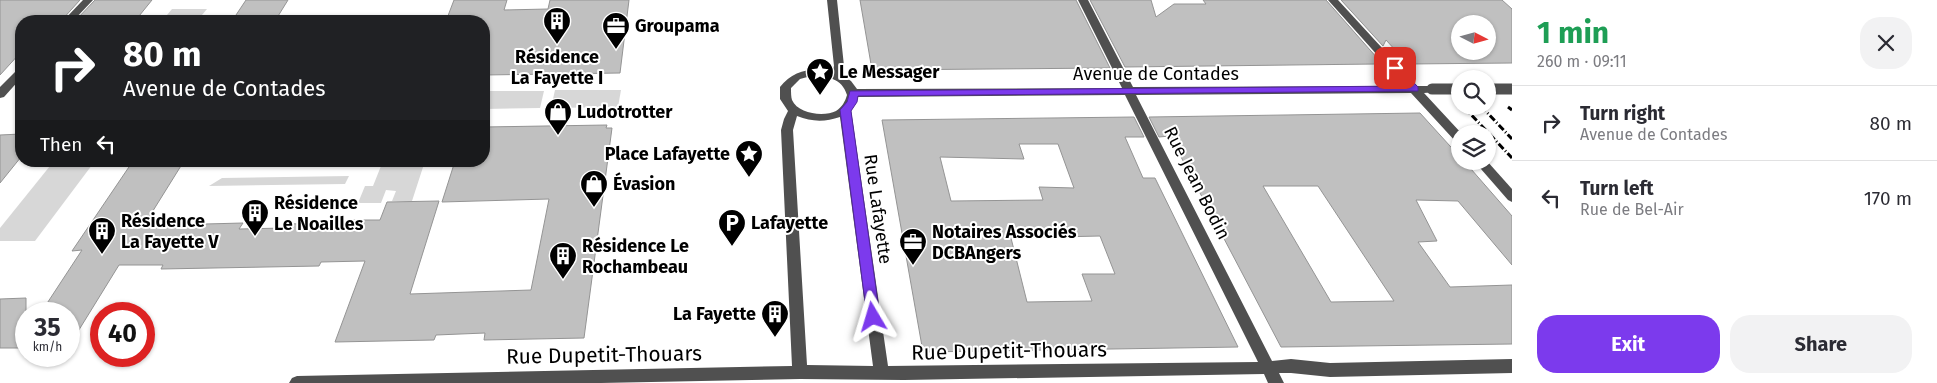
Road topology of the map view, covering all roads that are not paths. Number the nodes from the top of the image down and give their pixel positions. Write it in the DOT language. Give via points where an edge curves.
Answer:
graph roads {
  1 [pos="88,0"];
  2 [pos="832,0"];
  3 [pos="1083,0"];
  4 [pos="1333,0"];
  5 [pos="74,15"];
  6 [pos="836,76"];
  7 [pos="15,78"];
  8 [pos="1414,89"];
  9 [pos="1451,89"];
  10 [pos="1496,89"];
  11 [pos="1512,89"];
  12 [pos="1130,92"];
  13 [pos="853,93"];
  14 [pos="0,94"];
  15 [pos="845,110"];
  16 [pos="796,111"];
  17 [pos="1451,129"];
  18 [pos="1488,170"];
  19 [pos="1512,197"];
  20 [pos="1512,366"];
  21 [pos="1268,368"];
  22 [pos="800,372"];
  23 [pos="881,373"];
  24 [pos="605,379"];
  25 [pos="297,383"];
  26 [pos="1276,383"];
  1 -- 5 [label="street"];
  2 -- 6 [label="street" via="839,66"];
  3 -- 12 [label="street, Rue Jean Bodin"];
  4 -- 8 [label="street"];
  6 -- 13 [label="street" via="848,84"];
  6 -- 16 [label="street" via="810,73 790,82 784,98"];
  7 -- 14 [label="street"];
  8 -- 9 [label="street, Avenue de Contades, bridge"];
  8 -- 12 [label="street, Avenue de Contades"];
  8 -- 17 [label="street"];
  10 -- 11 [label="street, bridge"];
  12 -- 13 [label="street, Avenue de Contades"];
  12 -- 21 [label="street, Rue Jean Bodin"];
  13 -- 15 [label="street" via="852,102"];
  15 -- 16 [label="street" via="819,118"];
  15 -- 23 [label="street, Rue Lafayette"];
  16 -- 22 [label="street" via="787,130"];
  18 -- 19 [label="street"];
  20 -- 21 [label="street, Rue Dupetit-Thouars" via="1330,370 1291,366"];
  21 -- 23 [label="street, Rue Dupetit-Thouars"];
  21 -- 26 [label="street, Rue Jean Bodin"];
  22 -- 23 [label="street, Rue Dupetit-Thouars"];
  22 -- 24 [label="street, Rue Dupetit-Thouars"];
  24 -- 25 [label="street, Rue Dupetit-Thouars"];
}
